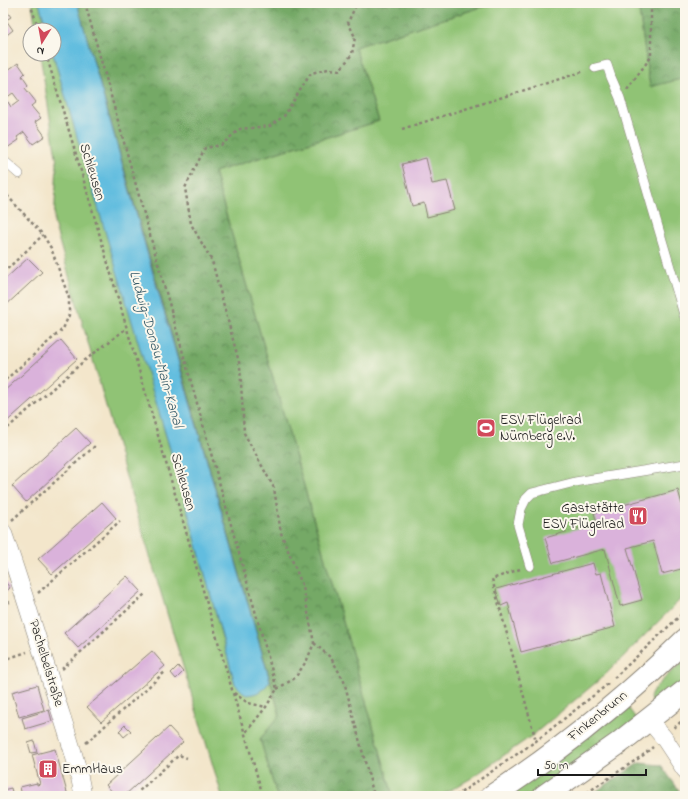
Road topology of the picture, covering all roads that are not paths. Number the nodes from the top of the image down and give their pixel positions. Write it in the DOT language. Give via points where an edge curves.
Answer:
graph roads {
  1 [pos="595,68"];
  2 [pos="3,160"];
  3 [pos="19,174"];
  4 [pos="685,318"];
  5 [pos="685,464"];
  6 [pos="6,527"];
  7 [pos="530,566"];
  8 [pos="685,640"];
  9 [pos="645,678"];
  10 [pos="685,691"];
  11 [pos="649,720"];
  12 [pos="685,770"];
  13 [pos="83,796"];
  14 [pos="492,796"];
  15 [pos="544,796"];
  1 -- 4 [label="lane" via="608,65 620,98"];
  2 -- 3 [label="lane"];
  5 -- 7 [label="lane" via="575,482 532,493 521,509 518,525"];
  6 -- 13 [label="street, Pachelbelstraße" via="72,748"];
  8 -- 9 [label="main road, Finkenbrunn"];
  9 -- 11 [label="main road, Finkenbrunn" via="640,703"];
  9 -- 14 [label="main road, Finkenbrunn" via="567,742"];
  10 -- 11 [label="main road"];
  11 -- 12 [label="street, Finkenbrunn"];
  11 -- 15 [label="main road"];
}
